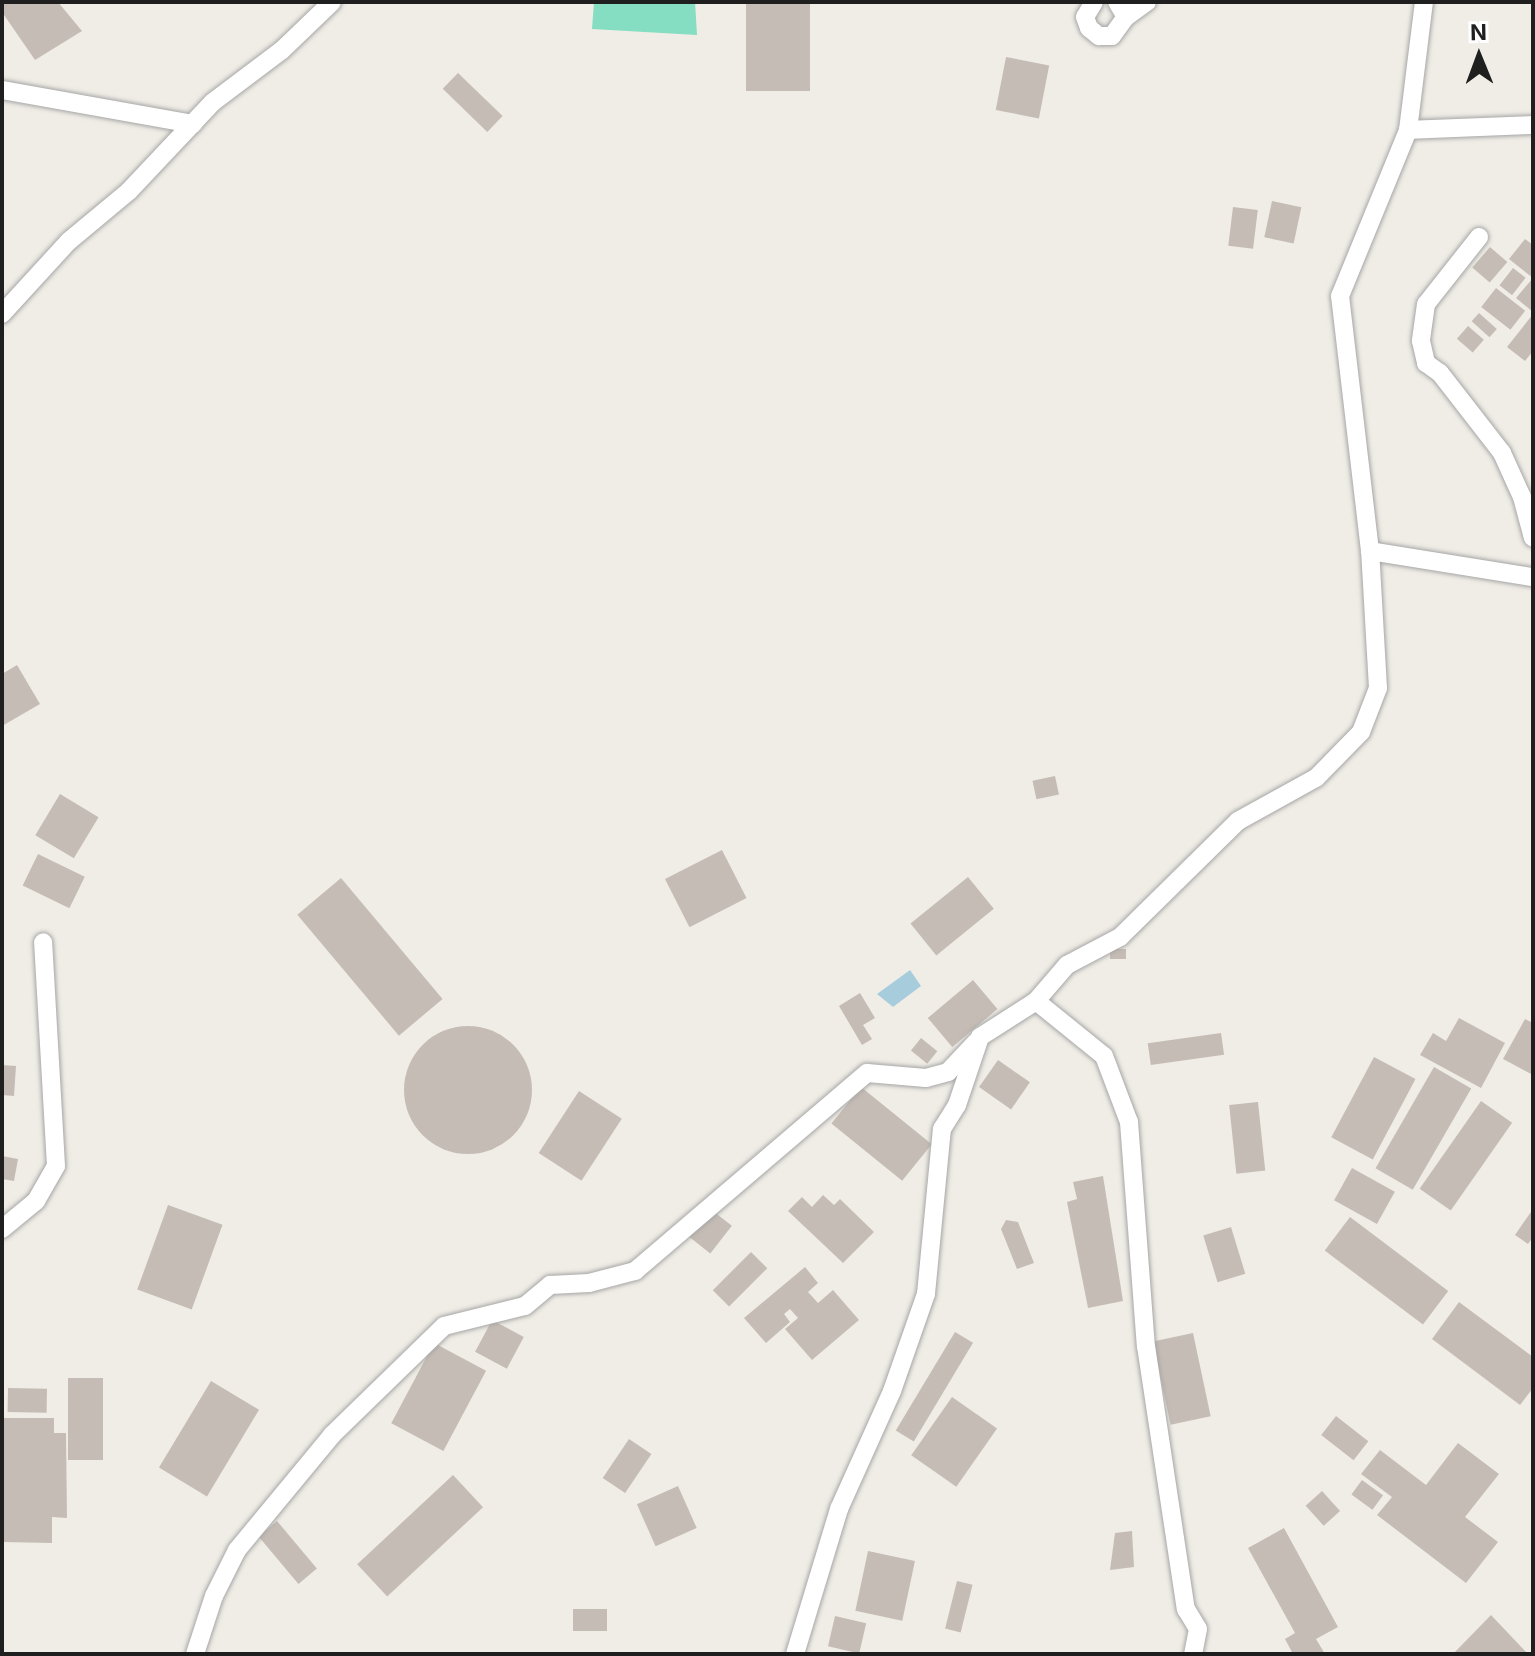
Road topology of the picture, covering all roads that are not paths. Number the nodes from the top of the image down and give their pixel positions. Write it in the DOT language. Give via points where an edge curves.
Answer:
graph roads {
  1 [pos="332,2"];
  2 [pos="1094,2"];
  3 [pos="1147,2"];
  4 [pos="1424,2"];
  5 [pos="1122,10"];
  6 [pos="2,90"];
  7 [pos="193,124"];
  8 [pos="1533,125"];
  9 [pos="1408,130"];
  10 [pos="1479,237"];
  11 [pos="2,314"];
  12 [pos="1533,538"];
  13 [pos="1370,551"];
  14 [pos="1533,577"];
  15 [pos="43,942"];
  16 [pos="1036,1001"];
  17 [pos="980,1037"];
  18 [pos="2,1229"];
  19 [pos="195,1654"];
  20 [pos="795,1654"];
  21 [pos="1193,1654"];
  1 -- 7 [label="street"];
  2 -- 5 [label="street" via="1085,17 1099,36 1112,36"];
  3 -- 5 [label="street"];
  4 -- 9 [label="street"];
  6 -- 7 [label="street"];
  7 -- 11 [label="street" via="129,191 69,241"];
  8 -- 9 [label="street"];
  9 -- 13 [label="street" via="1340,296"];
  10 -- 12 [label="street" via="1426,304 1421,341 1426,363 1502,453"];
  13 -- 14 [label="street"];
  13 -- 16 [label="street" via="1378,688 1361,732 1316,778 1238,821 1120,937 1067,965"];
  15 -- 18 [label="street" via="56,1166 36,1201"];
  16 -- 17 [label="street"];
  16 -- 21 [label="street" via="1104,1056 1129,1122 1146,1346 1186,1609 1198,1629"];
  17 -- 19 [label="street" via="948,1072 926,1078 867,1073 635,1271 589,1283 550,1285 525,1306 444,1326 332,1435 237,1550 214,1596"];
  17 -- 20 [label="street" via="957,1105 942,1129 926,1294 892,1391 839,1509"];
}
